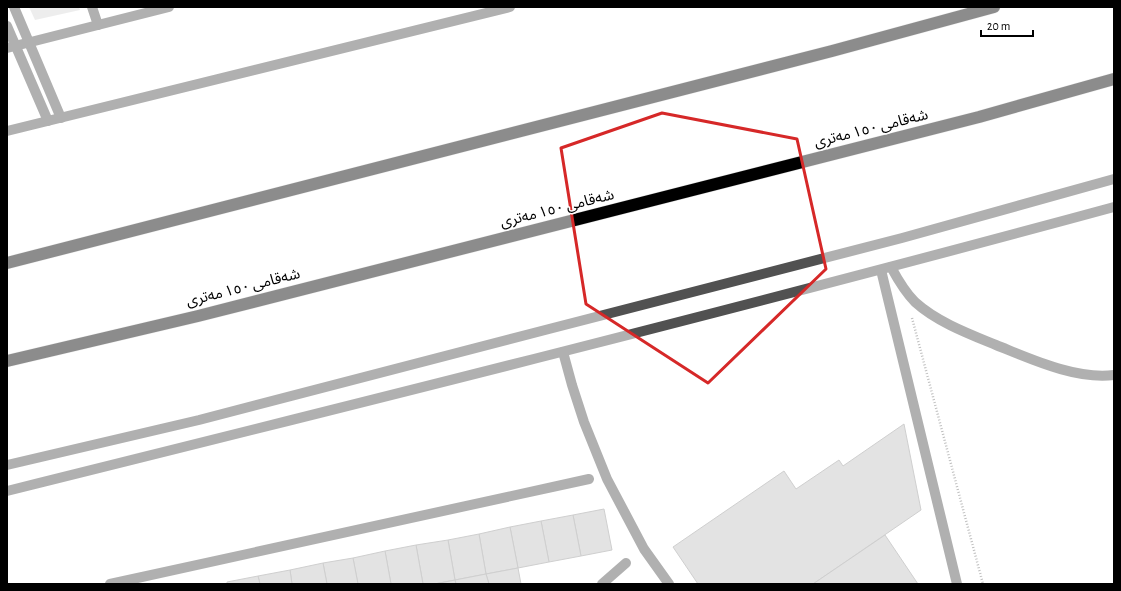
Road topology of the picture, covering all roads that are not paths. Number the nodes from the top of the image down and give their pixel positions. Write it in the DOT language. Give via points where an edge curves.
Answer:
graph roads {
  1 [pos="14,7"];
  2 [pos="92,7"];
  3 [pos="169,7"];
  4 [pos="510,7"];
  5 [pos="994,7"];
  6 [pos="98,25"];
  7 [pos="7,26"];
  8 [pos="30,42"];
  9 [pos="12,47"];
  10 [pos="1114,79"];
  11 [pos="61,118"];
  12 [pos="48,121"];
  13 [pos="7,131"];
  14 [pos="1114,179"];
  15 [pos="1114,207"];
  16 [pos="7,263"];
  17 [pos="886,269"];
  18 [pos="563,352"];
  19 [pos="7,361"];
  20 [pos="1114,375"];
  21 [pos="7,465"];
  22 [pos="590,480"];
  23 [pos="7,491"];
  24 [pos="626,563"];
  25 [pos="110,584"];
  26 [pos="602,584"];
  27 [pos="669,584"];
  28 [pos="957,584"];
  1 -- 8 [label="street"];
  2 -- 6 [label="street"];
  3 -- 6 [label="street"];
  4 -- 11 [label="street"];
  5 -- 16 [label="highway"];
  6 -- 8 [label="street"];
  7 -- 9 [label="street"];
  8 -- 9 [label="street"];
  8 -- 11 [label="street"];
  9 -- 12 [label="street"];
  10 -- 19 [label="highway, شەقامی ١٥٠ مەتری" via="972,119 198,316"];
  11 -- 12 [label="street"];
  12 -- 13 [label="street"];
  14 -- 21 [label="street" via="902,238 199,420"];
  15 -- 17 [label="street"];
  17 -- 18 [label="street"];
  17 -- 20 [label="street" via="916,303 949,324 1026,357 1060,368 1085,374"];
  17 -- 28 [label="street"];
  18 -- 23 [label="street"];
  18 -- 27 [label="street" via="582,415 607,479 644,549"];
  22 -- 25 [label="street"];
  24 -- 26 [label="street"];
}
